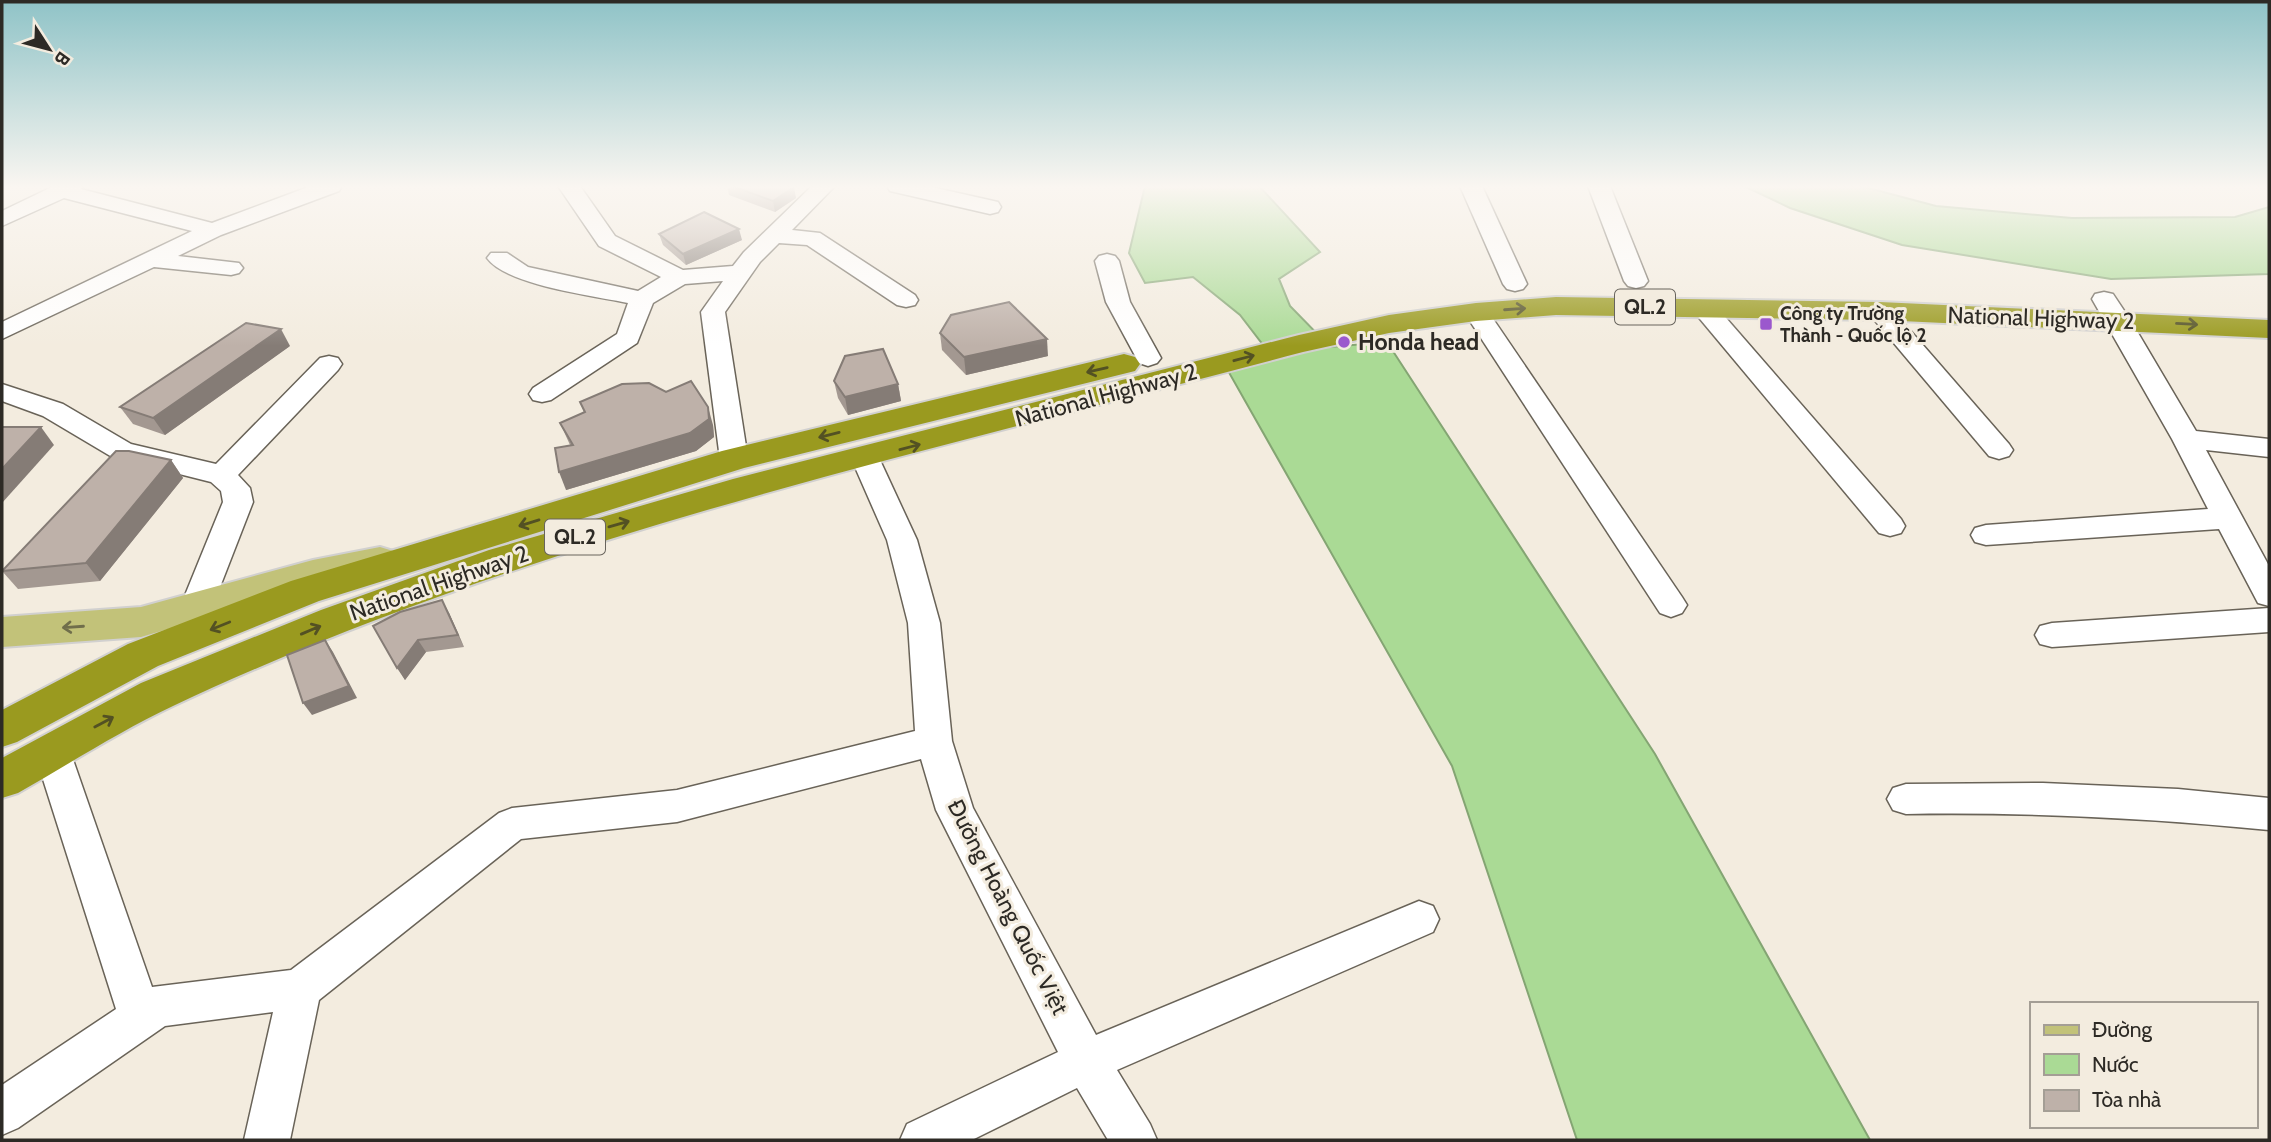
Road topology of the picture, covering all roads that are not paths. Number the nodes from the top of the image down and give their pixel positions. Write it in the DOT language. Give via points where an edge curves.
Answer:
graph roads {
  1 [pos="193,239"];
  2 [pos="606,239"];
  3 [pos="770,239"];
  4 [pos="812,239"];
  5 [pos="1495,239"];
  6 [pos="1620,239"];
  7 [pos="499,258"];
  8 [pos="150,260"];
  9 [pos="1107,261"];
  10 [pos="231,268"];
  11 [pos="740,273"];
  12 [pos="679,276"];
  13 [pos="1636,281"];
  14 [pos="1515,284"];
  15 [pos="642,299"];
  16 [pos="906,300"];
  17 [pos="2269,306"];
  18 [pos="1704,308"];
  19 [pos="2111,310"];
  20 [pos="1880,311"];
  21 [pos="1476,312"];
  22 [pos="2269,329"];
  23 [pos="2,331"];
  24 [pos="1163,363"];
  25 [pos="330,364"];
  26 [pos="2,392"];
  27 [pos="542,394"];
  28 [pos="2186,439"];
  29 [pos="2269,448"];
  30 [pos="1999,450"];
  31 [pos="865,458"];
  32 [pos="734,459"];
  33 [pos="221,475"];
  34 [pos="2228,518"];
  35 [pos="1890,526"];
  36 [pos="1986,535"];
  37 [pos="455,546"];
  38 [pos="2269,595"];
  39 [pos="197,604"];
  40 [pos="1671,604"];
  41 [pos="2269,621"];
  42 [pos="2,632"];
  43 [pos="2052,635"];
  44 [pos="142,638"];
  45 [pos="156,695"];
  46 [pos="2,730"];
  47 [pos="934,741"];
  48 [pos="52,751"];
  49 [pos="2,780"];
  50 [pos="1906,799"];
  51 [pos="2269,814"];
  52 [pos="1419,919"];
  53 [pos="300,989"];
  54 [pos="156,1007"];
  55 [pos="1086,1061"];
  56 [pos="2,1112"];
  57 [pos="267,1140"];
  58 [pos="923,1140"];
  59 [pos="1134,1140"];
  1 -- 8 [label="street"];
  2 -- 12 [label="street"];
  3 -- 11 [label="street"];
  4 -- 16 [label="street"];
  5 -- 14 [label="street"];
  6 -- 13 [label="street"];
  7 -- 15 [label="street" via="520,272"];
  8 -- 10 [label="street"];
  8 -- 23 [label="street"];
  9 -- 24 [label="street" via="1118,303"];
  11 -- 12 [label="street"];
  11 -- 32 [label="street" via="713,312"];
  12 -- 15 [label="street"];
  13 -- 14 [label="highway, National Highway 2 / QL.2"];
  13 -- 19 [label="highway, National Highway 2 / QL.2" via="1936,290"];
  14 -- 24 [label="highway, National Highway 2 / QL.2" via="1368,305"];
  15 -- 27 [label="street" via="628,338"];
  17 -- 19 [label="highway, National Highway 2 / QL.2"];
  18 -- 20 [label="highway, National Highway 2 / QL.2"];
  21 -- 18 [label="highway, National Highway 2 / QL.2, one-way" via="1556,306"];
  18 -- 35 [label="street"];
  19 -- 20 [label="highway, National Highway 2 / QL.2"];
  19 -- 22 [label="highway, National Highway 2 / QL.2, one-way"];
  19 -- 28 [label="street"];
  20 -- 30 [label="street"];
  24 -- 21 [label="highway, National Highway 2 / QL.2, one-way"];
  21 -- 40 [label="street"];
  31 -- 24 [label="highway, National Highway 2 / QL.2, one-way"];
  24 -- 32 [label="highway, National Highway 2 / QL.2, one-way"];
  25 -- 33 [label="street"];
  26 -- 33 [label="street" via="53,410 122,451"];
  28 -- 29 [label="street"];
  28 -- 34 [label="street"];
  45 -- 31 [label="highway, National Highway 2 / QL.2, one-way" via="335,620 502,559 733,491"];
  31 -- 47 [label="street, Đường Hoàng Quốc Việt" via="902,540 924,623"];
  32 -- 37 [label="highway, National Highway 2 / QL.2, one-way"];
  33 -- 39 [label="street" via="234,488 238,502"];
  34 -- 36 [label="street"];
  34 -- 38 [label="street"];
  37 -- 39 [label="main road" via="313,573"];
  37 -- 44 [label="highway, National Highway 2 / QL.2, one-way"];
  39 -- 44 [label="main road"];
  41 -- 43 [label="street"];
  44 -- 42 [label="main road, one-way"];
  44 -- 45 [label="main road"];
  44 -- 46 [label="highway, National Highway 2 / QL.2"];
  48 -- 45 [label="highway, National Highway 2 / QL.2, one-way"];
  47 -- 53 [label="street" via="677,806 512,824"];
  47 -- 55 [label="street, Đường Hoàng Quốc Việt" via="955,810"];
  48 -- 49 [label="highway, National Highway 2 / QL.2"];
  48 -- 54 [label="street" via="138,1009"];
  50 -- 51 [label="street" via="2137,800"];
  52 -- 55 [label="street"];
  53 -- 54 [label="street"];
  53 -- 57 [label="street"];
  54 -- 56 [label="street"];
  55 -- 58 [label="street"];
  55 -- 59 [label="street, Đường Hoàng Quốc Việt"];
}
